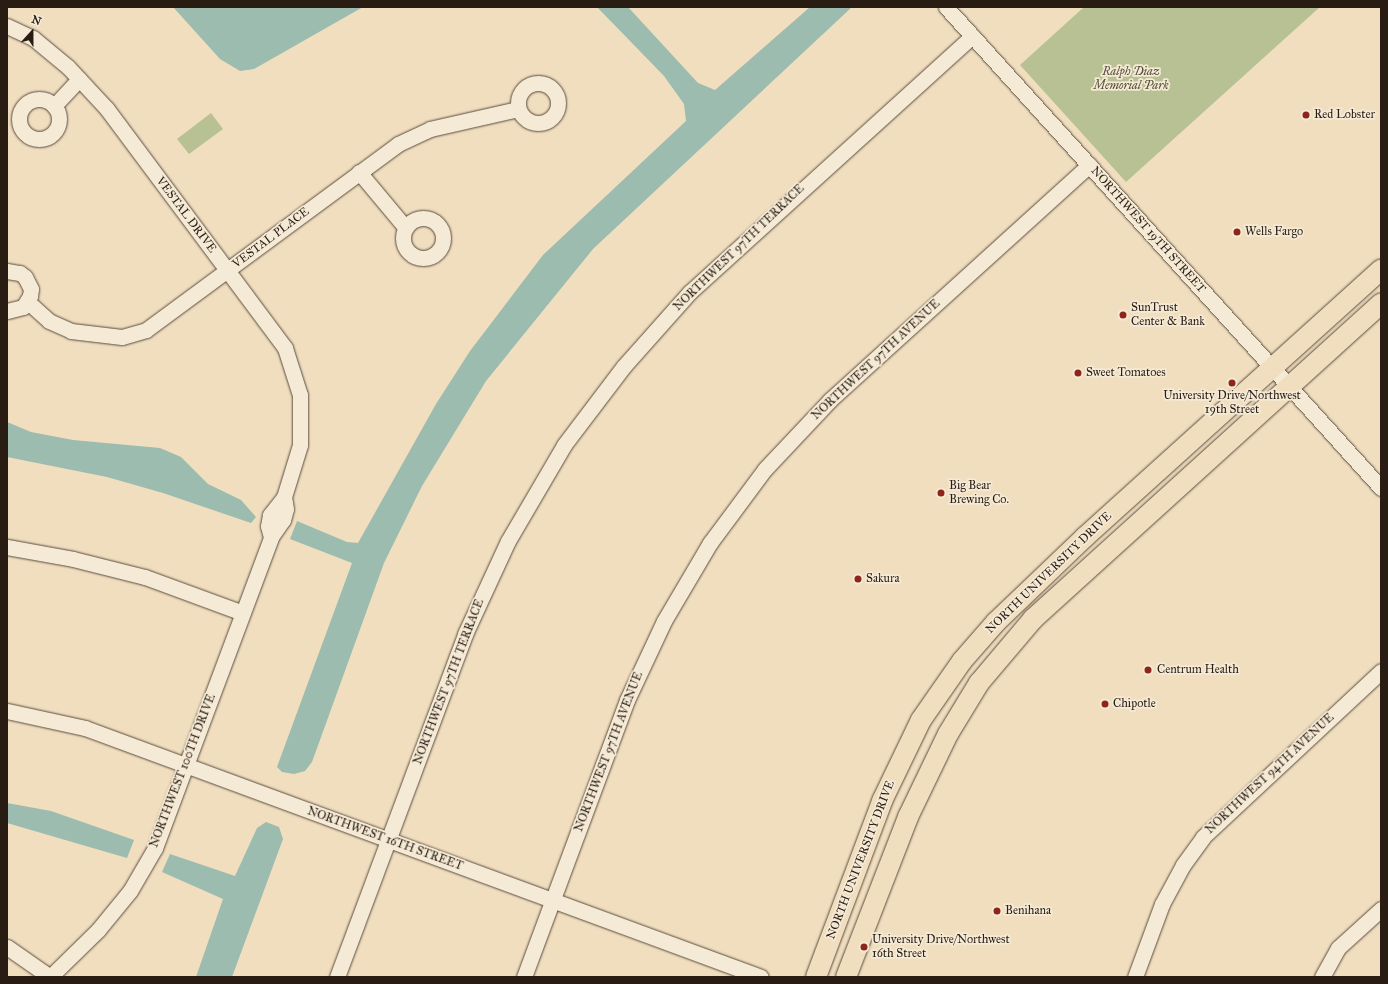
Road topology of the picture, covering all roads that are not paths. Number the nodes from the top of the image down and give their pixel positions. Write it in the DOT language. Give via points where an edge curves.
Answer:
graph roads {
  1 [pos="946,7"];
  2 [pos="7,26"];
  3 [pos="972,36"];
  4 [pos="79,79"];
  5 [pos="54,106"];
  6 [pos="518,109"];
  7 [pos="1089,165"];
  8 [pos="359,172"];
  9 [pos="405,227"];
  10 [pos="1381,270"];
  11 [pos="7,271"];
  12 [pos="228,271"];
  13 [pos="28,302"];
  14 [pos="1381,303"];
  15 [pos="7,311"];
  16 [pos="1272,367"];
  17 [pos="1289,385"];
  18 [pos="1381,488"];
  19 [pos="271,537"];
  20 [pos="7,547"];
  21 [pos="1047,573"];
  22 [pos="243,613"];
  23 [pos="996,622"];
  24 [pos="1014,642"];
  25 [pos="1381,671"];
  26 [pos="979,683"];
  27 [pos="7,710"];
  28 [pos="187,765"];
  29 [pos="388,840"];
  30 [pos="552,900"];
  31 [pos="1381,909"];
  32 [pos="837,919"];
  33 [pos="7,947"];
  34 [pos="50,977"];
  35 [pos="337,977"];
  36 [pos="524,977"];
  37 [pos="760,977"];
  38 [pos="816,977"];
  39 [pos="826,977"];
  40 [pos="846,977"];
  41 [pos="1135,977"];
  42 [pos="1322,977"];
  1 -- 3 [label="street, NORTHWEST 19TH STREET"];
  2 -- 4 [label="street, VESTAL DRIVE" via="33,38"];
  3 -- 7 [label="street, NORTHWEST 19TH STREET"];
  3 -- 29 [label="street, NORTHWEST 97TH TERRACE" via="690,292 624,366 564,444 508,541 468,626"];
  4 -- 5 [label="street"];
  4 -- 12 [label="street, VESTAL DRIVE" via="107,109"];
  6 -- 8 [label="street, VESTAL PLACE" via="430,129 398,144"];
  7 -- 16 [label="street, NORTHWEST 19TH STREET"];
  7 -- 30 [label="street, NORTHWEST 97TH AVENUE" via="830,400 765,469 710,543 664,621 627,700"];
  8 -- 9 [label="street"];
  8 -- 12 [label="street, VESTAL PLACE"];
  10 -- 16 [label="main road, NORTH UNIVERSITY DRIVE"];
  11 -- 13 [label="street" via="25,277 31,289"];
  12 -- 13 [label="street, VESTAL PLACE" via="146,330 122,336 70,331 49,321"];
  12 -- 19 [label="street, VESTAL DRIVE" via="285,348 300,395 300,445 284,497 286,509 283,520"];
  13 -- 15 [label="street" via="18,310"];
  14 -- 17 [label="main road, NORTH UNIVERSITY DRIVE"];
  16 -- 17 [label="street, NORTHWEST 19TH STREET"];
  16 -- 21 [label="main road, NORTH UNIVERSITY DRIVE"];
  17 -- 18 [label="street, NORTHWEST 19TH STREET"];
  17 -- 24 [label="main road, NORTH UNIVERSITY DRIVE" via="1033,619"];
  19 -- 22 [label="street, NORTHWEST 100TH DRIVE"];
  20 -- 22 [label="street" via="73,558 145,577"];
  21 -- 23 [label="main road, NORTH UNIVERSITY DRIVE"];
  21 -- 24 [label="main road" via="1016,616 1013,628"];
  22 -- 28 [label="street, NORTHWEST 100TH DRIVE"];
  23 -- 26 [label="main road" via="997,640"];
  23 -- 32 [label="main road, NORTH UNIVERSITY DRIVE" via="962,660 920,720 882,801"];
  24 -- 26 [label="main road, NORTH UNIVERSITY DRIVE"];
  25 -- 41 [label="street, NORTHWEST 94TH AVENUE" via="1203,837 1183,865 1162,904"];
  26 -- 40 [label="main road, NORTH UNIVERSITY DRIVE" via="948,734 908,817"];
  27 -- 28 [label="street, NORTHWEST 16TH STREET" via="85,728"];
  28 -- 29 [label="street, NORTHWEST 16TH STREET"];
  28 -- 34 [label="street, NORTHWEST 100TH DRIVE" via="154,848 130,891 98,930"];
  29 -- 30 [label="street, NORTHWEST 16TH STREET"];
  29 -- 35 [label="street, NORTHWEST 97TH TERRACE"];
  30 -- 36 [label="street, NORTHWEST 97TH AVENUE"];
  30 -- 37 [label="street, NORTHWEST 16TH STREET"];
  31 -- 42 [label="street" via="1338,948"];
  32 -- 38 [label="main road, NORTH UNIVERSITY DRIVE"];
  32 -- 39 [label="main road"];
  33 -- 34 [label="street"];
}
